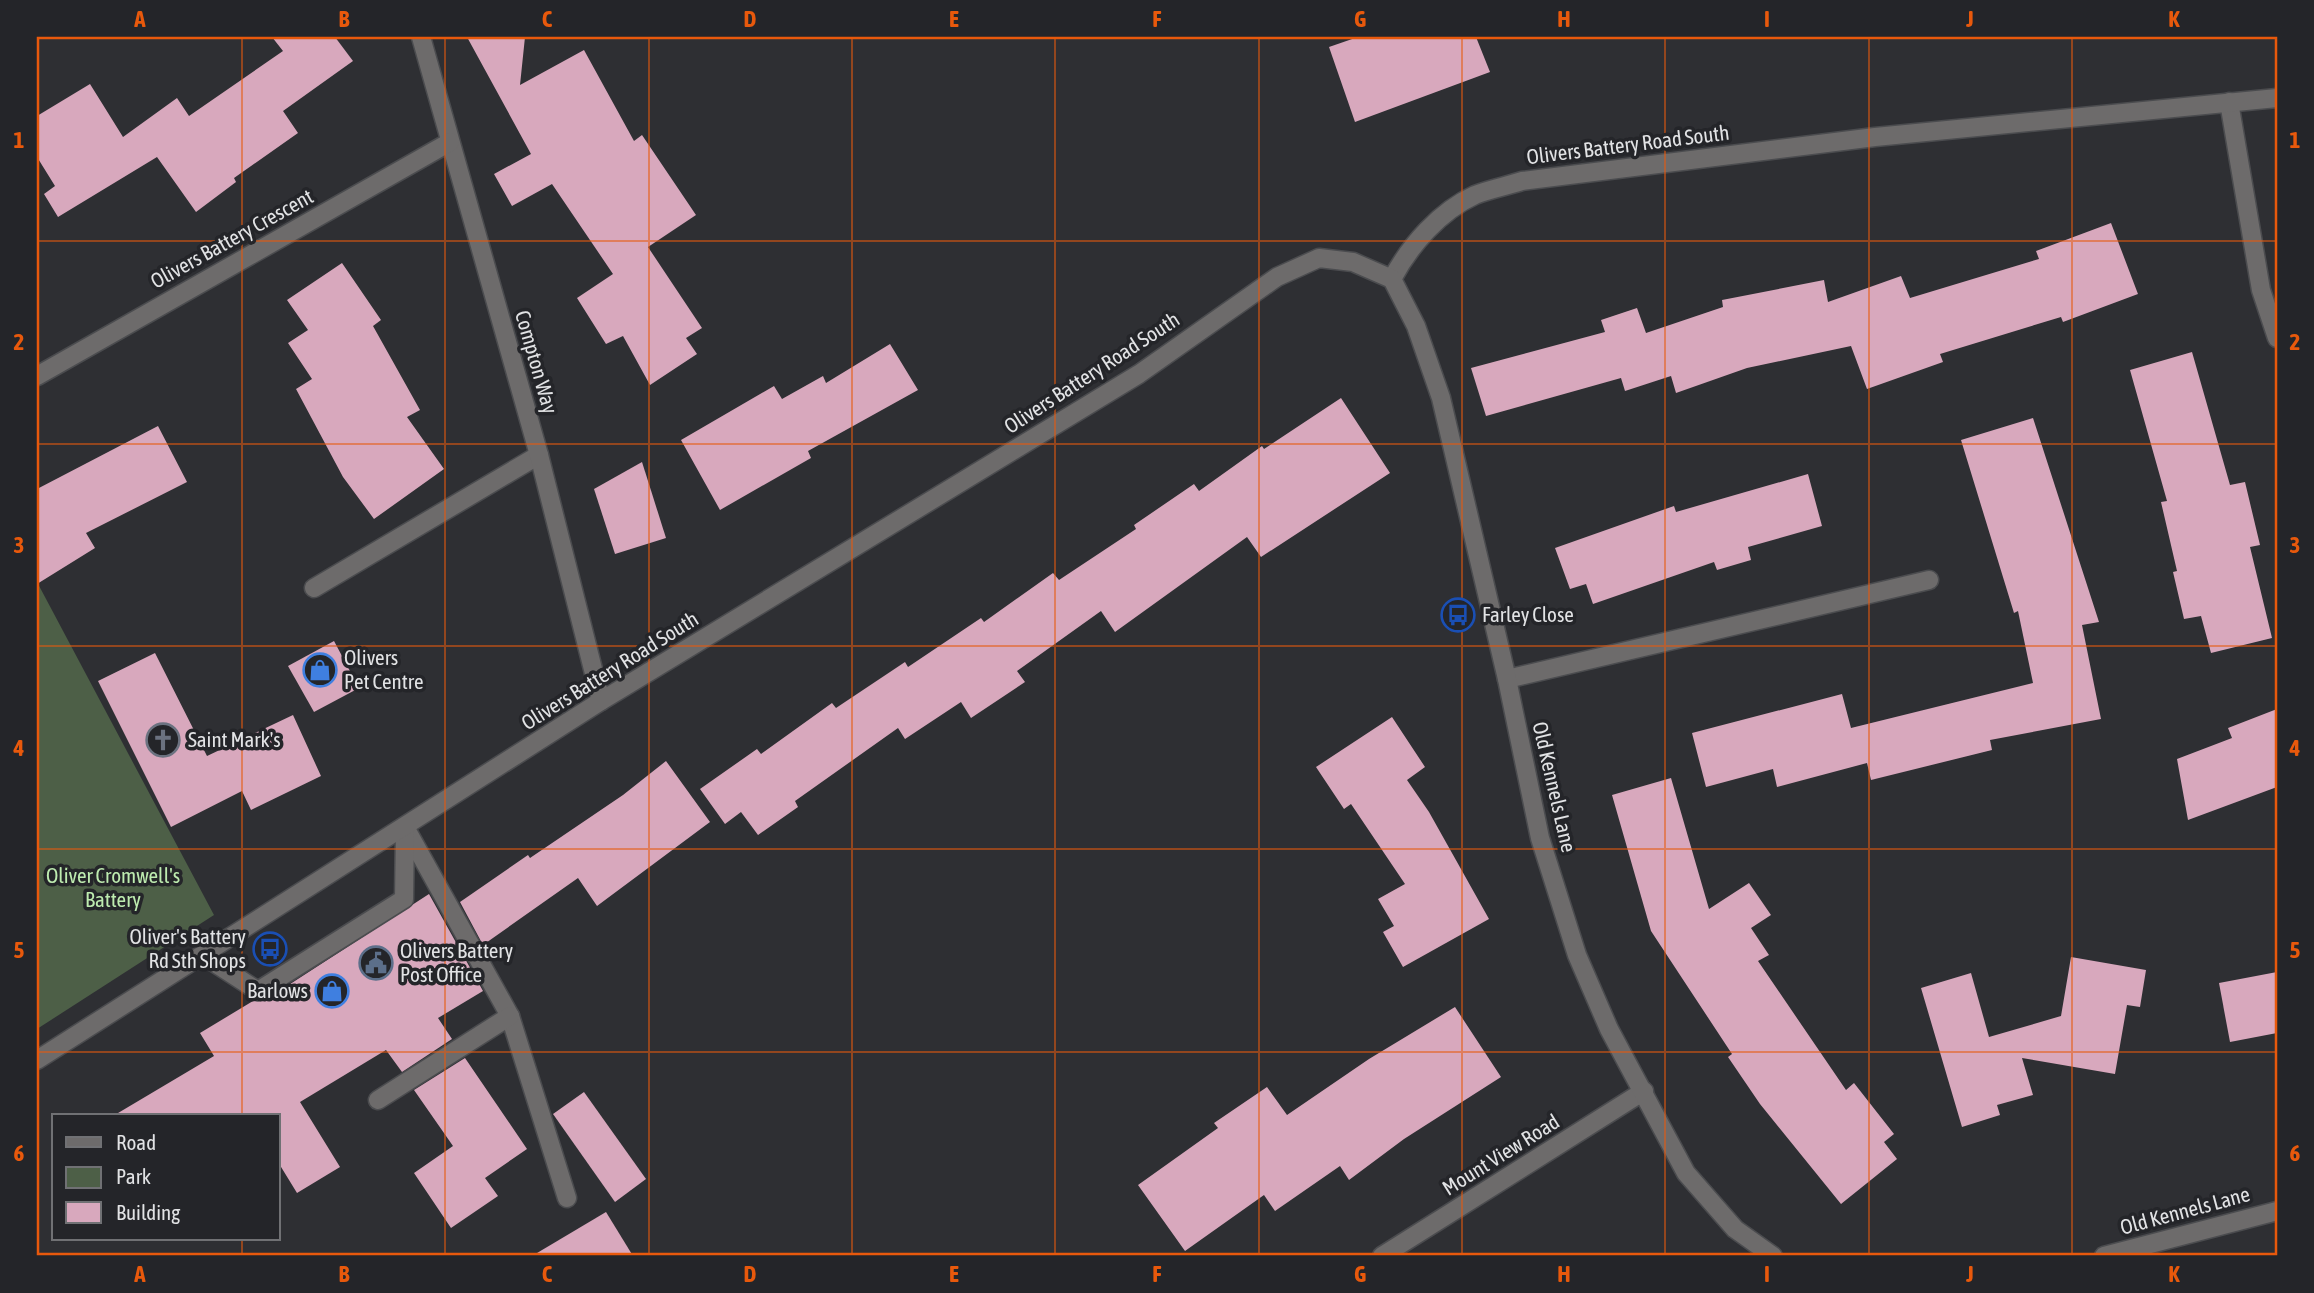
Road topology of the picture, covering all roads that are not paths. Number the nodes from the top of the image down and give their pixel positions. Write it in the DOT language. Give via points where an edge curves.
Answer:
graph roads {
  1 [pos="421,37"];
  2 [pos="2277,98"];
  3 [pos="2229,102"];
  4 [pos="450,142"];
  5 [pos="1392,279"];
  6 [pos="2277,338"];
  7 [pos="37,376"];
  8 [pos="539,455"];
  9 [pos="1929,580"];
  10 [pos="314,588"];
  11 [pos="1507,679"];
  12 [pos="601,701"];
  13 [pos="405,827"];
  14 [pos="204,956"];
  15 [pos="510,1016"];
  16 [pos="37,1060"];
  17 [pos="1644,1091"];
  18 [pos="378,1100"];
  19 [pos="567,1198"];
  20 [pos="2277,1210"];
  21 [pos="1382,1256"];
  22 [pos="1773,1256"];
  23 [pos="2104,1256"];
  1 -- 4 [label="street, Compton Way"];
  2 -- 3 [label="street, Olivers Battery Road South"];
  3 -- 5 [label="street, Olivers Battery Road South" via="1875,137 1522,181 1474,196 1443,216 1405,253"];
  3 -- 6 [label="street" via="2261,290"];
  4 -- 7 [label="street, Olivers Battery Crescent"];
  4 -- 8 [label="street, Compton Way"];
  5 -- 11 [label="street, Old Kennels Lane" via="1416,326 1441,398"];
  5 -- 12 [label="street, Olivers Battery Road South" via="1353,262 1319,258 1277,277 1139,374"];
  8 -- 10 [label="street"];
  8 -- 12 [label="street, Compton Way"];
  9 -- 11 [label="street"];
  11 -- 17 [label="street, Old Kennels Lane" via="1540,838 1577,955 1609,1029"];
  12 -- 13 [label="street, Olivers Battery Road South"];
  13 -- 14 [label="street, Olivers Battery Road South"];
  13 -- 14 [label="street" via="404,899 258,991"];
  13 -- 15 [label="street"];
  14 -- 16 [label="street, Olivers Battery Road South"];
  15 -- 18 [label="street"];
  15 -- 19 [label="street"];
  17 -- 21 [label="street, Mount View Road"];
  17 -- 22 [label="street, Old Kennels Lane" via="1686,1173 1735,1229"];
  20 -- 23 [label="street, Old Kennels Lane"];
}
